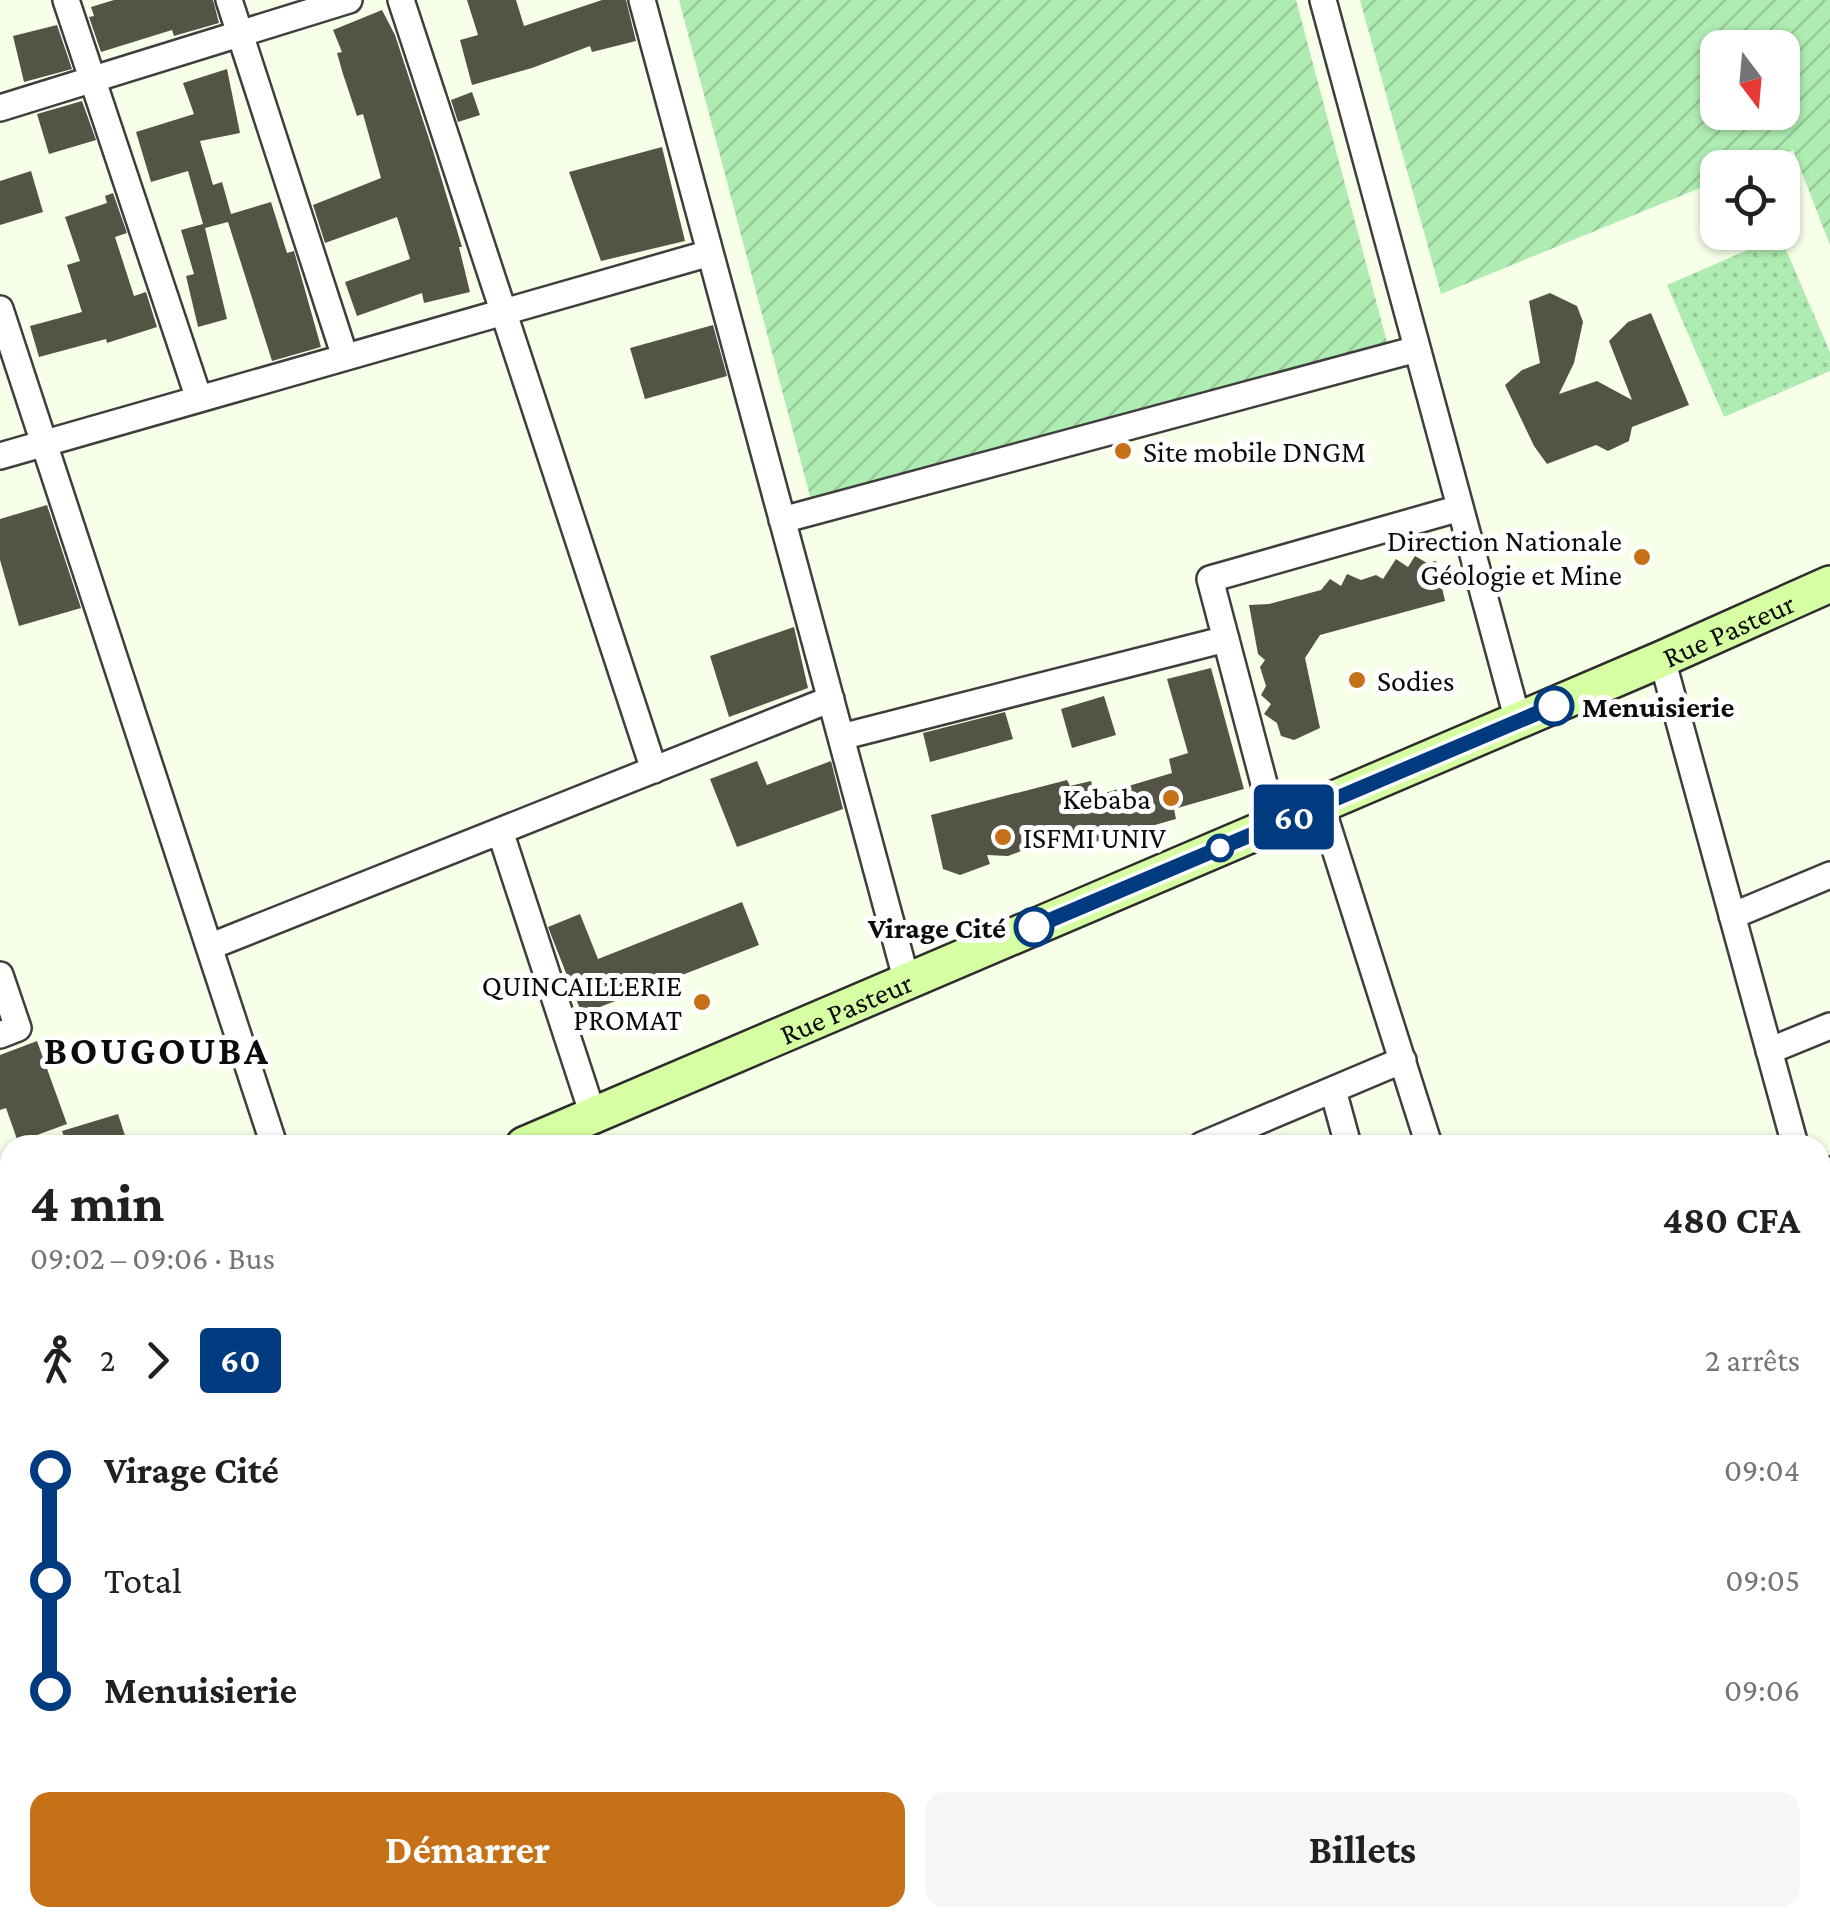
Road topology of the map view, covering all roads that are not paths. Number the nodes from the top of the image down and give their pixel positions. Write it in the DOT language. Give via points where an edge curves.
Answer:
graph roads {
  1 [pos="66,0"];
  2 [pos="229,0"];
  3 [pos="350,0"];
  4 [pos="400,0"];
  5 [pos="642,0"];
  6 [pos="1323,0"];
  7 [pos="240,34"];
  8 [pos="93,80"];
  9 [pos="0,108"];
  10 [pos="710,253"];
  11 [pos="0,309"];
  12 [pos="503,312"];
  13 [pos="1417,350"];
  14 [pos="344,358"];
  15 [pos="199,399"];
  16 [pos="44,444"];
  17 [pos="0,456"];
  18 [pos="1460,508"];
  19 [pos="782,520"];
  20 [pos="1830,584"];
  21 [pos="1226,639"];
  22 [pos="1662,660"];
  23 [pos="830,699"];
  24 [pos="1518,721"];
  25 [pos="841,737"];
  26 [pos="654,770"];
  27 [pos="1321,805"];
  28 [pos="1275,825"];
  29 [pos="500,831"];
  30 [pos="1830,875"];
  31 [pos="1732,916"];
  32 [pos="209,948"];
  33 [pos="0,975"];
  34 [pos="907,982"];
  35 [pos="1830,1026"];
  36 [pos="0,1034"];
  37 [pos="1769,1051"];
  38 [pos="1403,1060"];
  39 [pos="1334,1090"];
  40 [pos="575,1129"];
  41 [pos="271,1135"];
  42 [pos="1226,1135"];
  43 [pos="1345,1135"];
  44 [pos="1427,1135"];
  45 [pos="1792,1135"];
  1 -- 8 [label="street"];
  2 -- 7 [label="street"];
  3 -- 7 [label="street"];
  4 -- 12 [label="street"];
  5 -- 10 [label="street"];
  6 -- 13 [label="street"];
  7 -- 8 [label="street"];
  7 -- 14 [label="street"];
  8 -- 9 [label="street"];
  8 -- 15 [label="street"];
  10 -- 12 [label="street"];
  10 -- 19 [label="street"];
  11 -- 16 [label="street"];
  12 -- 14 [label="street"];
  12 -- 26 [label="street"];
  13 -- 18 [label="street"];
  13 -- 19 [label="street"];
  14 -- 15 [label="street"];
  15 -- 16 [label="street"];
  16 -- 17 [label="street"];
  16 -- 32 [label="street"];
  18 -- 21 [label="street" via="1210,579"];
  18 -- 24 [label="street"];
  19 -- 23 [label="street"];
  20 -- 22 [label="main road, Rue Pasteur"];
  21 -- 25 [label="street"];
  21 -- 28 [label="street"];
  22 -- 24 [label="main road, Rue Pasteur"];
  22 -- 31 [label="street"];
  23 -- 25 [label="street"];
  23 -- 26 [label="street"];
  24 -- 27 [label="main road, Rue Pasteur"];
  25 -- 34 [label="street"];
  26 -- 29 [label="street"];
  27 -- 28 [label="main road, Rue Pasteur"];
  27 -- 38 [label="street"];
  28 -- 34 [label="main road, Rue Pasteur"];
  29 -- 32 [label="street"];
  29 -- 40 [label="street"];
  30 -- 31 [label="street"];
  31 -- 37 [label="street"];
  32 -- 41 [label="street"];
  33 -- 36 [label="street" via="18,1028"];
  34 -- 40 [label="main road, Rue Pasteur"];
  35 -- 37 [label="street"];
  37 -- 45 [label="street"];
  38 -- 39 [label="street"];
  38 -- 44 [label="street"];
  39 -- 42 [label="street"];
  39 -- 43 [label="street"];
}
